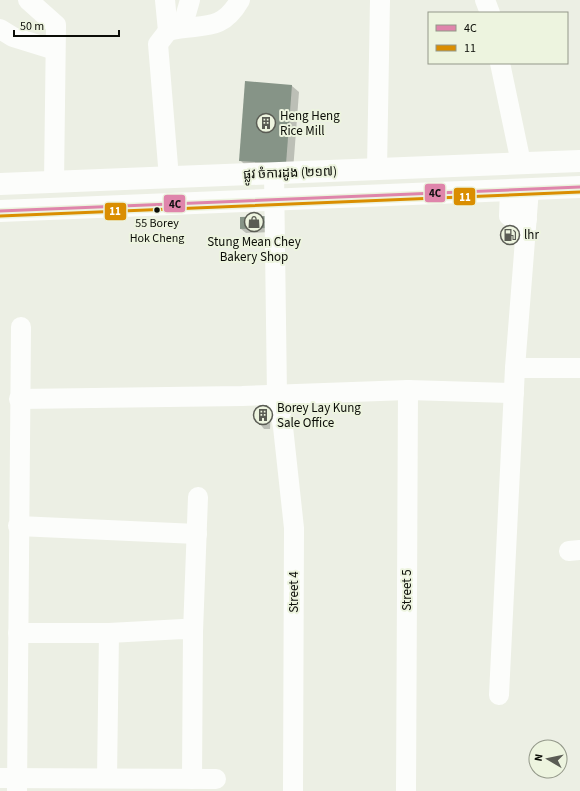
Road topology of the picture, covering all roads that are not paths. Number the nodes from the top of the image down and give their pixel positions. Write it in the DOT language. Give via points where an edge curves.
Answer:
graph roads {
  1 [pos="28,0"];
  2 [pos="165,0"];
  3 [pos="190,0"];
  4 [pos="240,0"];
  5 [pos="380,0"];
  6 [pos="485,0"];
  7 [pos="490,12"];
  8 [pos="0,29"];
  9 [pos="175,30"];
  10 [pos="55,50"];
  11 [pos="500,64"];
  12 [pos="580,161"];
  13 [pos="521,163"];
  14 [pos="377,169"];
  15 [pos="274,173"];
  16 [pos="170,178"];
  17 [pos="54,182"];
  18 [pos="0,184"];
  19 [pos="580,187"];
  20 [pos="520,189"];
  21 [pos="274,200"];
  22 [pos="0,211"];
  23 [pos="21,327"];
  24 [pos="515,368"];
  25 [pos="580,368"];
  26 [pos="408,390"];
  27 [pos="514,393"];
  28 [pos="277,395"];
  29 [pos="19,399"];
  30 [pos="198,497"];
  31 [pos="18,526"];
  32 [pos="197,534"];
  33 [pos="18,632"];
  34 [pos="193,632"];
  35 [pos="109,633"];
  36 [pos="499,695"];
  37 [pos="107,778"];
  38 [pos="192,779"];
  39 [pos="216,779"];
  40 [pos="12,782"];
  41 [pos="293,791"];
  42 [pos="406,791"];
  1 -- 10 [label="street" via="56,25"];
  2 -- 9 [label="street"];
  3 -- 9 [label="street"];
  4 -- 9 [label="street" via="229,17 213,25"];
  5 -- 14 [label="street"];
  6 -- 7 [label="street"];
  8 -- 10 [label="street" via="13,37"];
  9 -- 16 [label="street" via="158,44"];
  10 -- 17 [label="street"];
  11 -- 13 [label="street"];
  12 -- 13 [label="main road, ផ្លូវ ចំការដូង (២១៧)"];
  13 -- 14 [label="main road, ផ្លូវ ចំការដូង (២១៧)"];
  14 -- 15 [label="main road, ផ្លូវ ចំការដូង (២១៧)"];
  15 -- 16 [label="main road, ផ្លូវ ចំការដូង (២១៧)"];
  15 -- 21 [label="street, Street 4"];
  16 -- 17 [label="main road, ផ្លូវ ចំការដូង (២១៧)"];
  17 -- 18 [label="main road, ផ្លូវ ចំការដូង (២១៧)"];
  19 -- 20 [label="main road, ផ្លូវ ចំការដូង (២១៧)"];
  20 -- 21 [label="main road, ផ្លូវ ចំការដូង (២១៧)"];
  20 -- 24 [label="street" via="509,216 514,219 528,219"];
  21 -- 22 [label="main road, ផ្លូវ ចំការដូង (២១៧)"];
  21 -- 28 [label="street, Street 4"];
  23 -- 29 [label="street"];
  24 -- 25 [label="street"];
  24 -- 27 [label="street"];
  26 -- 27 [label="street"];
  26 -- 28 [label="street"];
  26 -- 42 [label="street, Street 5"];
  27 -- 36 [label="street"];
  28 -- 29 [label="street"];
  28 -- 41 [label="street, Street 4" via="294,528"];
  29 -- 31 [label="street"];
  30 -- 32 [label="street"];
  31 -- 32 [label="street"];
  31 -- 33 [label="street"];
  32 -- 34 [label="street"];
  33 -- 35 [label="street"];
  33 -- 40 [label="street"];
  34 -- 35 [label="street" via="183,629"];
  34 -- 38 [label="street"];
  35 -- 37 [label="street"];
  37 -- 38 [label="street"];
  37 -- 40 [label="street"];
  38 -- 39 [label="street"];
}
